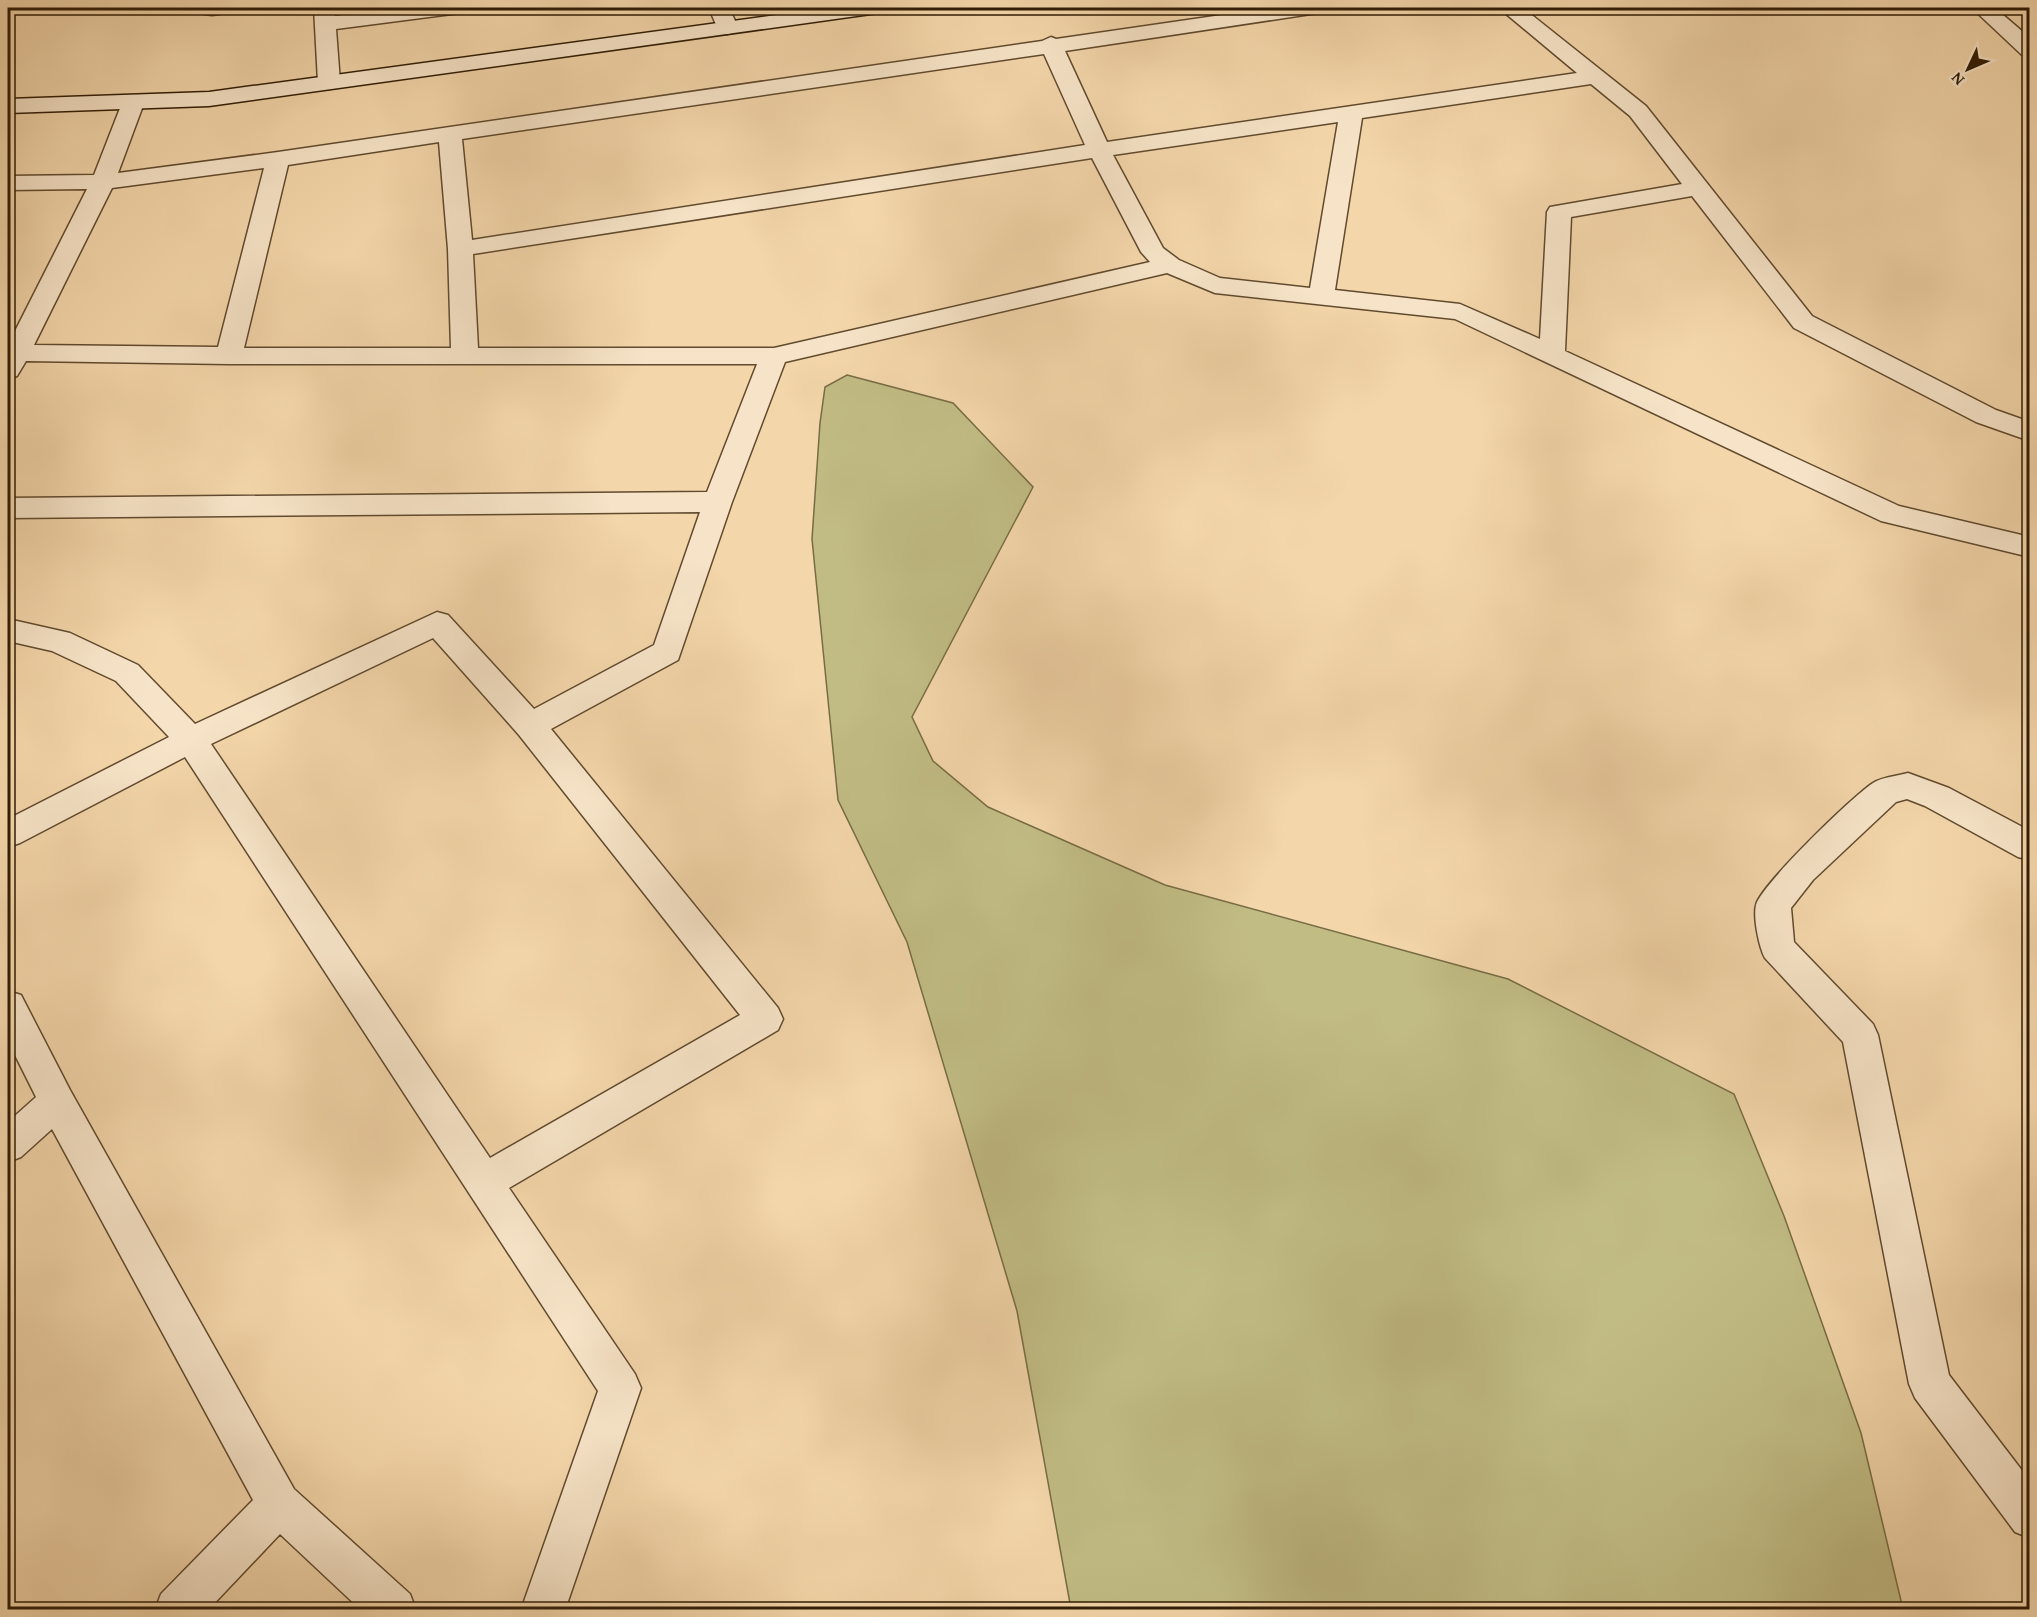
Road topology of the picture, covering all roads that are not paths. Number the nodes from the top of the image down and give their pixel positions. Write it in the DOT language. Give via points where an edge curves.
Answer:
graph roads {
  1 [pos="452,8"];
  2 [pos="871,8"];
  3 [pos="1311,8"];
  4 [pos="1510,8"];
  5 [pos="1983,8"];
  6 [pos="325,16"];
  7 [pos="723,17"];
  8 [pos="1051,44"];
  9 [pos="2030,50"];
  10 [pos="1595,77"];
  11 [pos="329,82"];
  12 [pos="133,103"];
  13 [pos="8,106"];
  14 [pos="1351,113"];
  15 [pos="450,134"];
  16 [pos="1099,150"];
  17 [pos="278,159"];
  18 [pos="103,182"];
  19 [pos="8,183"];
  20 [pos="1699,188"];
  21 [pos="460,249"];
  22 [pos="1170,265"];
  23 [pos="1321,297"];
  24 [pos="465,355"];
  25 [pos="1551,355"];
  26 [pos="229,356"];
  27 [pos="774,356"];
  28 [pos="13,362"];
  29 [pos="2030,432"];
  30 [pos="718,502"];
  31 [pos="8,508"];
  32 [pos="2030,547"];
  33 [pos="8,630"];
  34 [pos="530,726"];
  35 [pos="191,740"];
  36 [pos="8,834"];
  37 [pos="2030,847"];
  38 [pos="8,1006"];
  39 [pos="57,1102"];
  40 [pos="8,1145"];
  41 [pos="484,1182"];
  42 [pos="279,1504"];
  43 [pos="2030,1517"];
  44 [pos="177,1610"];
  45 [pos="394,1610"];
  46 [pos="543,1610"];
  1 -- 6 [label="street"];
  2 -- 7 [label="street"];
  3 -- 8 [label="street"];
  4 -- 10 [label="street"];
  5 -- 9 [label="street"];
  6 -- 11 [label="street"];
  7 -- 11 [label="street"];
  8 -- 15 [label="street"];
  8 -- 16 [label="street"];
  10 -- 14 [label="street"];
  10 -- 20 [label="street" via="1638,111"];
  11 -- 12 [label="street" via="208,99"];
  12 -- 13 [label="street"];
  12 -- 18 [label="street"];
  14 -- 16 [label="street"];
  14 -- 23 [label="street"];
  15 -- 17 [label="street"];
  15 -- 21 [label="street"];
  16 -- 21 [label="street"];
  16 -- 22 [label="street" via="1153,252"];
  17 -- 18 [label="street"];
  17 -- 26 [label="street"];
  18 -- 19 [label="street"];
  18 -- 28 [label="street"];
  20 -- 25 [label="street" via="1559,212"];
  20 -- 29 [label="street" via="1803,322 1986,416"];
  21 -- 24 [label="street"];
  22 -- 23 [label="street" via="1215,285"];
  22 -- 27 [label="street"];
  23 -- 25 [label="street" via="1460,312"];
  24 -- 26 [label="street"];
  24 -- 27 [label="street"];
  25 -- 32 [label="street" via="1891,514"];
  26 -- 28 [label="street"];
  27 -- 30 [label="street"];
  30 -- 31 [label="street"];
  30 -- 34 [label="street" via="668,652"];
  33 -- 35 [label="street" via="59,641 127,673"];
  34 -- 35 [label="street" via="437,623"];
  34 -- 41 [label="street" via="765,1019"];
  35 -- 36 [label="street"];
  35 -- 41 [label="street"];
  37 -- 43 [label="street" via="1937,797 1908,786 1885,792 1801,870 1773,905 1777,948 1860,1035 1930,1384"];
  38 -- 39 [label="street"];
  39 -- 40 [label="street"];
  39 -- 42 [label="street"];
  41 -- 46 [label="street" via="620,1388"];
  42 -- 44 [label="street"];
  42 -- 45 [label="street"];
}
